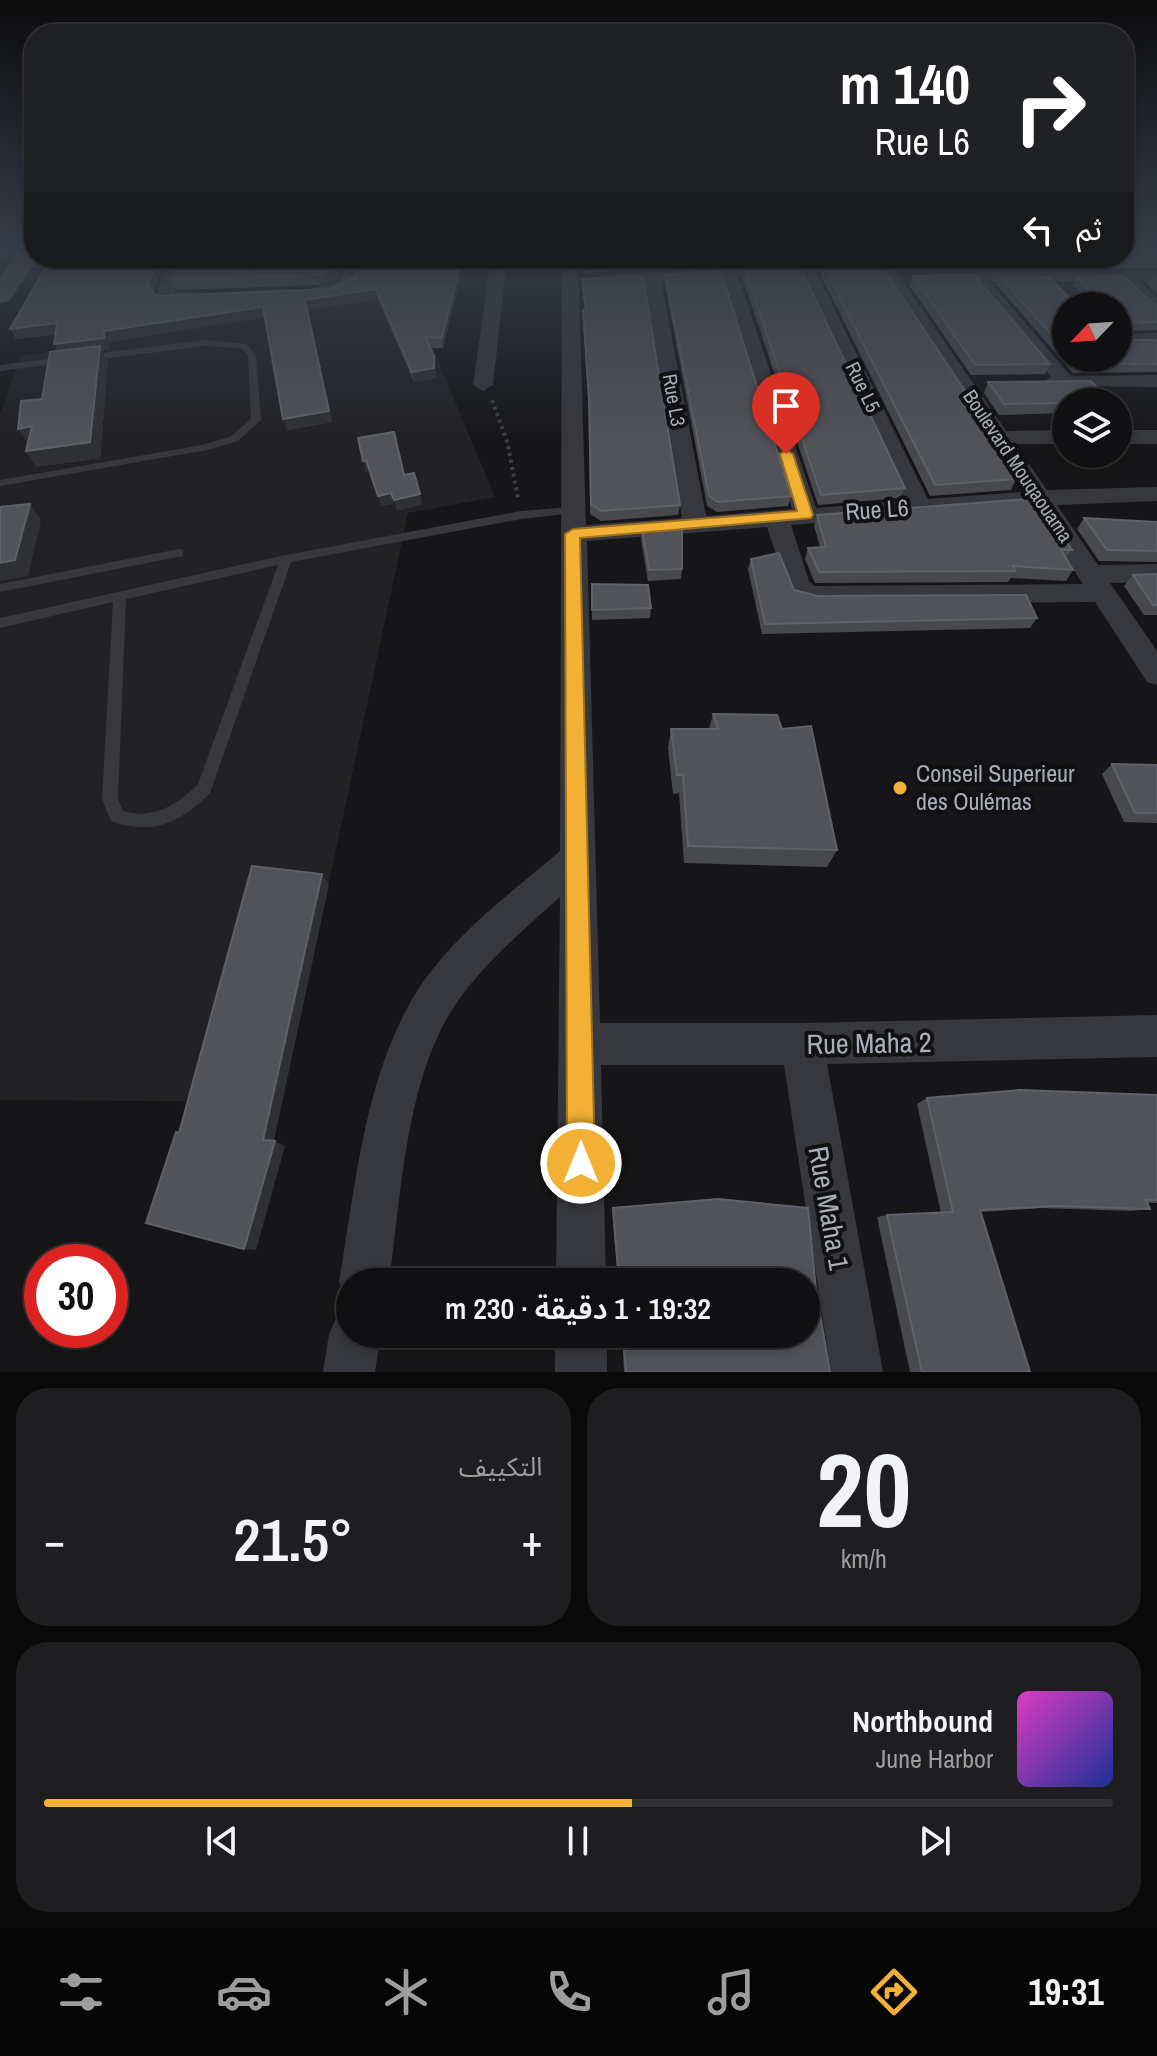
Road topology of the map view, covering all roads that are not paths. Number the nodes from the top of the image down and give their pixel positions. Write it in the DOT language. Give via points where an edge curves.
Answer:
graph roads {
  1 [pos="492,312"];
  2 [pos="570,312"];
  3 [pos="658,312"];
  4 [pos="742,312"];
  5 [pos="827,312"];
  6 [pos="920,312"];
  7 [pos="1007,312"];
  8 [pos="1157,339"];
  9 [pos="1052,340"];
  10 [pos="1132,340"];
  11 [pos="1032,341"];
  12 [pos="0,368"];
  13 [pos="1157,381"];
  14 [pos="1066,382"];
  15 [pos="992,383"];
  16 [pos="1037,383"];
  17 [pos="963,384"];
  18 [pos="483,385"];
  19 [pos="1052,437"];
  20 [pos="1132,437"];
  21 [pos="1157,437"];
  22 [pos="998,438"];
  23 [pos="0,483"];
  24 [pos="1157,494"];
  25 [pos="1037,498"];
  26 [pos="920,507"];
  27 [pos="806,515"];
  28 [pos="776,517"];
  29 [pos="572,522"];
  30 [pos="695,523"];
  31 [pos="179,553"];
  32 [pos="286,559"];
  33 [pos="1157,573"];
  34 [pos="1096,583"];
  35 [pos="0,588"];
  36 [pos="120,596"];
  37 [pos="0,623"];
  38 [pos="1153,661"];
  39 [pos="579,857"];
  40 [pos="1157,1036"];
  41 [pos="580,1044"];
  42 [pos="802,1044"];
  43 [pos="366,1268"];
  44 [pos="581,1268"];
  45 [pos="353,1348"];
  46 [pos="581,1348"];
  47 [pos="349,1372"];
  48 [pos="581,1372"];
  49 [pos="857,1372"];
  1 -- 18 [label="street"];
  2 -- 29 [label="street"];
  3 -- 30 [label="street, Rue L3"];
  4 -- 27 [label="street"];
  5 -- 26 [label="street, Rue L5"];
  6 -- 17 [label="street, Boulevard Mouqaouama"];
  7 -- 11 [label="street"];
  8 -- 10 [label="street"];
  9 -- 11 [label="street"];
  11 -- 14 [label="street"];
  12 -- 23 [label="lane" via="229,343 244,346 252,355 256,420 234,439 203,448"];
  13 -- 14 [label="street"];
  14 -- 16 [label="street"];
  15 -- 17 [label="street"];
  17 -- 22 [label="street, Boulevard Mouqaouama"];
  19 -- 22 [label="street"];
  20 -- 21 [label="street"];
  22 -- 25 [label="street, Boulevard Mouqaouama"];
  24 -- 25 [label="street, Rue L6"];
  25 -- 26 [label="street, Rue L6"];
  25 -- 34 [label="street, Boulevard Mouqaouama"];
  26 -- 27 [label="street, Rue L6"];
  27 -- 28 [label="street, Rue L6"];
  28 -- 30 [label="street, Rue L6"];
  28 -- 34 [label="street" via="797,584 814,595"];
  29 -- 30 [label="street, Rue L6"];
  29 -- 32 [label="lane" via="521,515"];
  29 -- 39 [label="street"];
  31 -- 35 [label="lane"];
  32 -- 36 [label="lane"];
  32 -- 36 [label="lane" via="204,788 175,813 133,823 117,816 110,799"];
  33 -- 34 [label="street"];
  34 -- 38 [label="street, Boulevard Mouqaouama"];
  36 -- 37 [label="lane"];
  39 -- 41 [label="street"];
  39 -- 43 [label="street" via="473,953 435,1000 392,1115"];
  40 -- 42 [label="street, Rue Maha 2"];
  41 -- 42 [label="street, Rue Maha 2"];
  41 -- 44 [label="street"];
  42 -- 49 [label="street, Rue Maha 1"];
  45 -- 47 [label="street"];
  46 -- 48 [label="street"];
}
